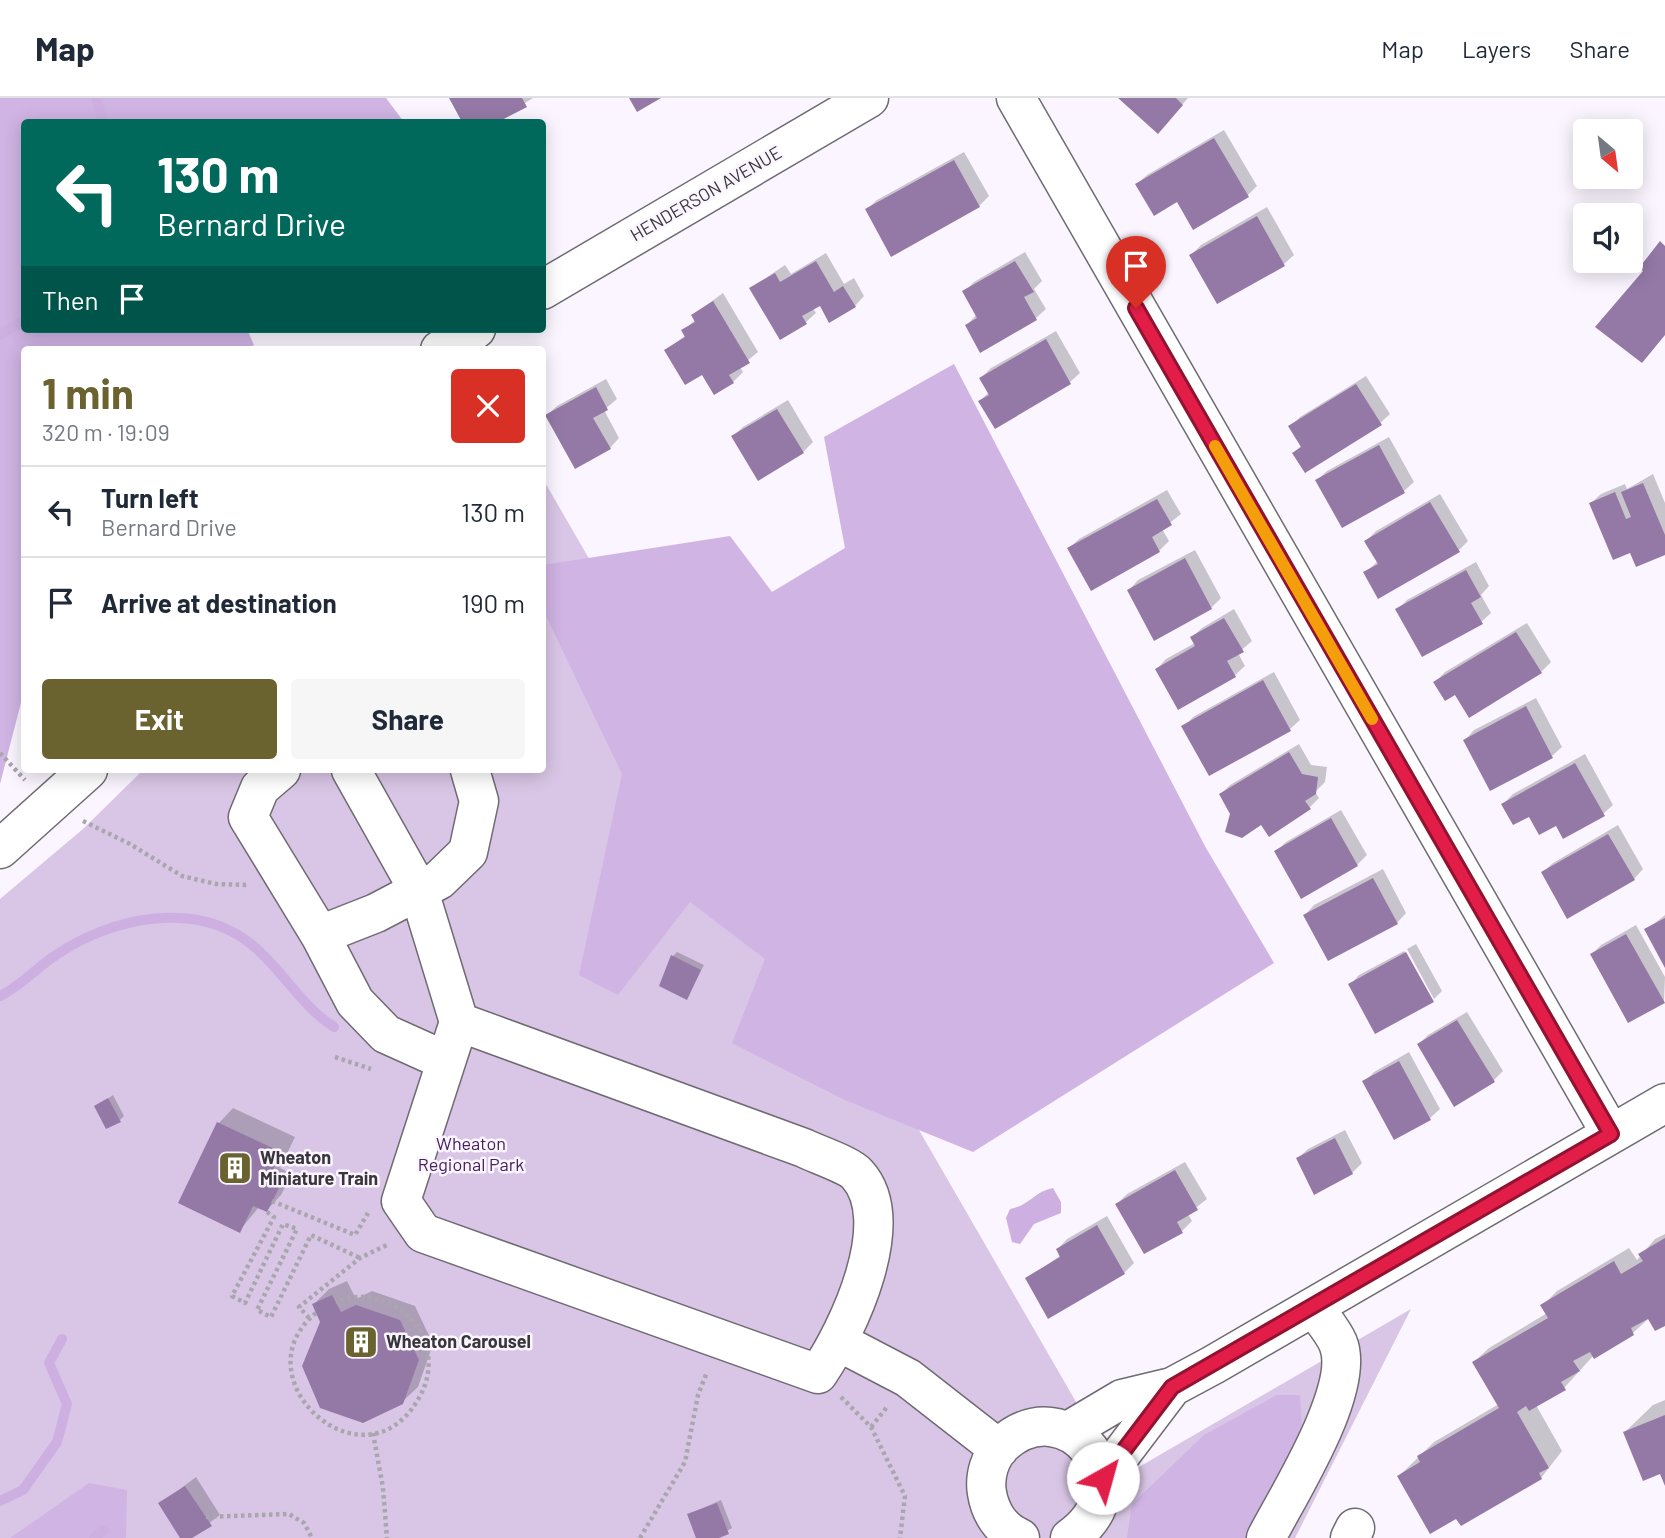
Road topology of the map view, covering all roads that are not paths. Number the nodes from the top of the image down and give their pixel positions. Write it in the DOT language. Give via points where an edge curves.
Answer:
graph roads {
  1 [pos="869,98"];
  2 [pos="1016,98"];
  3 [pos="546,288"];
  4 [pos="469,333"];
  5 [pos="447,346"];
  6 [pos="85,773"];
  7 [pos="278,773"];
  8 [pos="353,773"];
  9 [pos="471,773"];
  10 [pos="0,849"];
  11 [pos="419,891"];
  12 [pos="320,935"];
  13 [pos="459,1022"];
  14 [pos="446,1061"];
  15 [pos="1665,1102"];
  16 [pos="1611,1134"];
  17 [pos="1314,1307"];
  18 [pos="839,1342"];
  19 [pos="1172,1387"];
  20 [pos="1068,1431"];
  21 [pos="999,1448"];
  22 [pos="1103,1478"];
  23 [pos="1020,1538"];
  24 [pos="1071,1538"];
  25 [pos="1266,1538"];
  1 -- 3 [label="street, HENDERSON AVENUE"];
  2 -- 16 [label="street"];
  4 -- 5 [label="street"];
  6 -- 10 [label="street"];
  7 -- 12 [label="street" via="260,788 248,817"];
  8 -- 11 [label="street"];
  9 -- 11 [label="street" via="479,801 468,852 439,880"];
  11 -- 12 [label="street"];
  11 -- 13 [label="street"];
  12 -- 14 [label="street" via="355,1002 386,1034"];
  13 -- 14 [label="street"];
  13 -- 18 [label="street" via="804,1148 857,1173 875,1211 872,1251"];
  14 -- 18 [label="street" via="401,1201 423,1233 818,1374"];
  15 -- 16 [label="street"];
  16 -- 17 [label="street"];
  17 -- 19 [label="street"];
  17 -- 25 [label="street" via="1339,1345 1337,1393"];
  18 -- 21 [label="street" via="908,1378"];
  19 -- 20 [label="street" via="1122,1399"];
  19 -- 22 [label="street"];
  20 -- 21 [label="street" via="1031,1428"];
  20 -- 22 [label="street" via="1085,1442"];
  21 -- 23 [label="street" via="989,1466 989,1505 998,1522"];
  22 -- 24 [label="street" via="1096,1513"];
}
